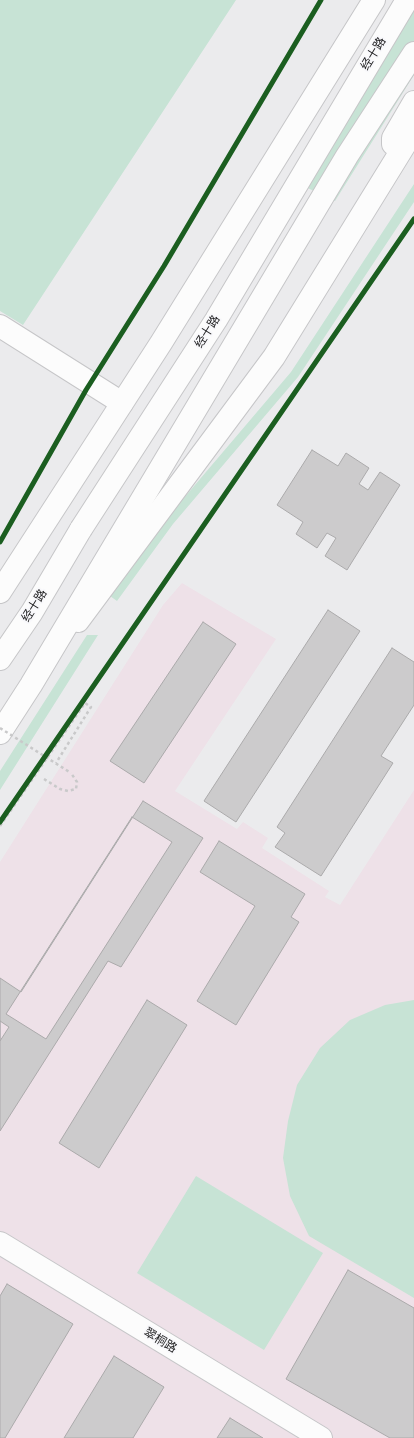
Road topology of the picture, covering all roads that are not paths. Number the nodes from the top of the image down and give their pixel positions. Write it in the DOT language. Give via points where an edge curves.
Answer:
graph roads {
  1 [pos="374,0"];
  2 [pos="407,0"];
  3 [pos="414,53"];
  4 [pos="414,102"];
  5 [pos="414,130"];
  6 [pos="394,163"];
  7 [pos="0,326"];
  8 [pos="122,403"];
  9 [pos="0,592"];
  10 [pos="0,659"];
  11 [pos="31,685"];
  12 [pos="0,733"];
  13 [pos="0,1243"];
  14 [pos="321,1438"];
  1 -- 8 [label="main road"];
  2 -- 10 [label="main road, 经十路, bridge" via="216,320"];
  3 -- 11 [label="main road" via="347,156"];
  4 -- 6 [label="main road" via="393,138"];
  5 -- 6 [label="main road"];
  6 -- 11 [label="main road" via="274,357"];
  7 -- 8 [label="main road"];
  8 -- 9 [label="main road"];
  11 -- 12 [label="main road"];
  13 -- 14 [label="main road, 翠桐路"];
}
